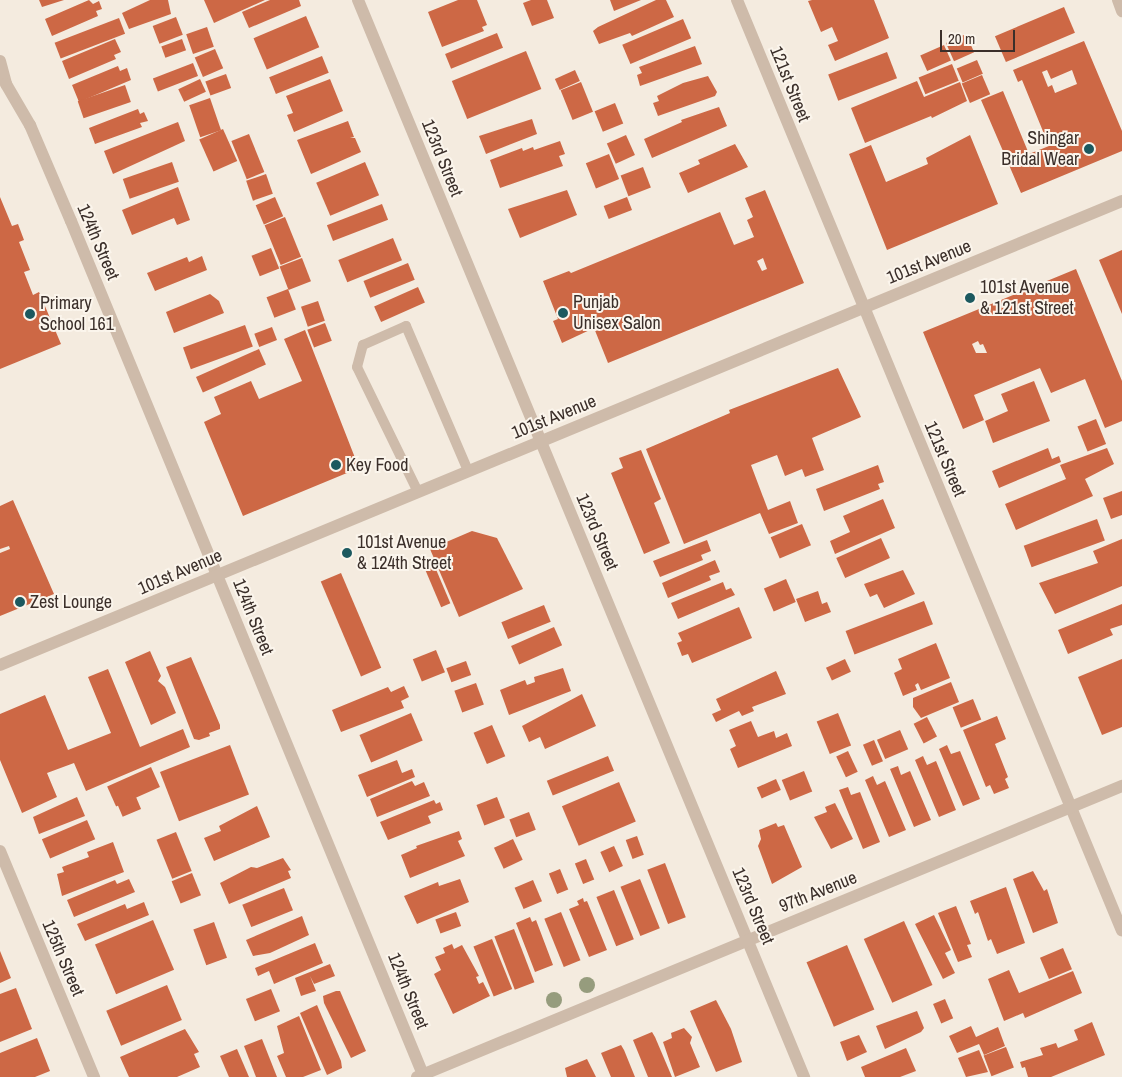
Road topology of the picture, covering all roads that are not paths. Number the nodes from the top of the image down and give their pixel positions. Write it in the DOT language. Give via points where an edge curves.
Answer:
graph roads {
  1 [pos="358,0"];
  2 [pos="736,0"];
  3 [pos="1118,0"];
  4 [pos="1122,11"];
  5 [pos="0,61"];
  6 [pos="1122,201"];
  7 [pos="864,308"];
  8 [pos="540,441"];
  9 [pos="468,471"];
  10 [pos="418,492"];
  11 [pos="217,575"];
  12 [pos="0,665"];
  13 [pos="1122,786"];
  14 [pos="1071,807"];
  15 [pos="0,852"];
  16 [pos="1122,931"];
  17 [pos="748,940"];
  18 [pos="422,1076"];
  19 [pos="94,1077"];
  20 [pos="804,1077"];
  1 -- 8 [label="street, 123rd Street"];
  2 -- 7 [label="street, 121st Street"];
  3 -- 4 [label="street"];
  5 -- 11 [label="street, 124th Street" via="6,84 30,125 71,220"];
  6 -- 7 [label="street, 101st Avenue"];
  7 -- 8 [label="street, 101st Avenue"];
  7 -- 14 [label="street, 121st Street"];
  8 -- 9 [label="street, 101st Avenue"];
  8 -- 17 [label="street, 123rd Street"];
  9 -- 10 [label="street, 101st Avenue"];
  9 -- 10 [label="lane" via="406,326 363,344 357,367"];
  10 -- 11 [label="street, 101st Avenue"];
  11 -- 12 [label="street, 101st Avenue"];
  11 -- 18 [label="street, 124th Street"];
  13 -- 14 [label="street, 97th Avenue"];
  14 -- 16 [label="street, 121st Street"];
  14 -- 17 [label="street, 97th Avenue"];
  15 -- 19 [label="street, 125th Street"];
  17 -- 18 [label="street, 97th Avenue"];
  17 -- 20 [label="street, 123rd Street"];
}
